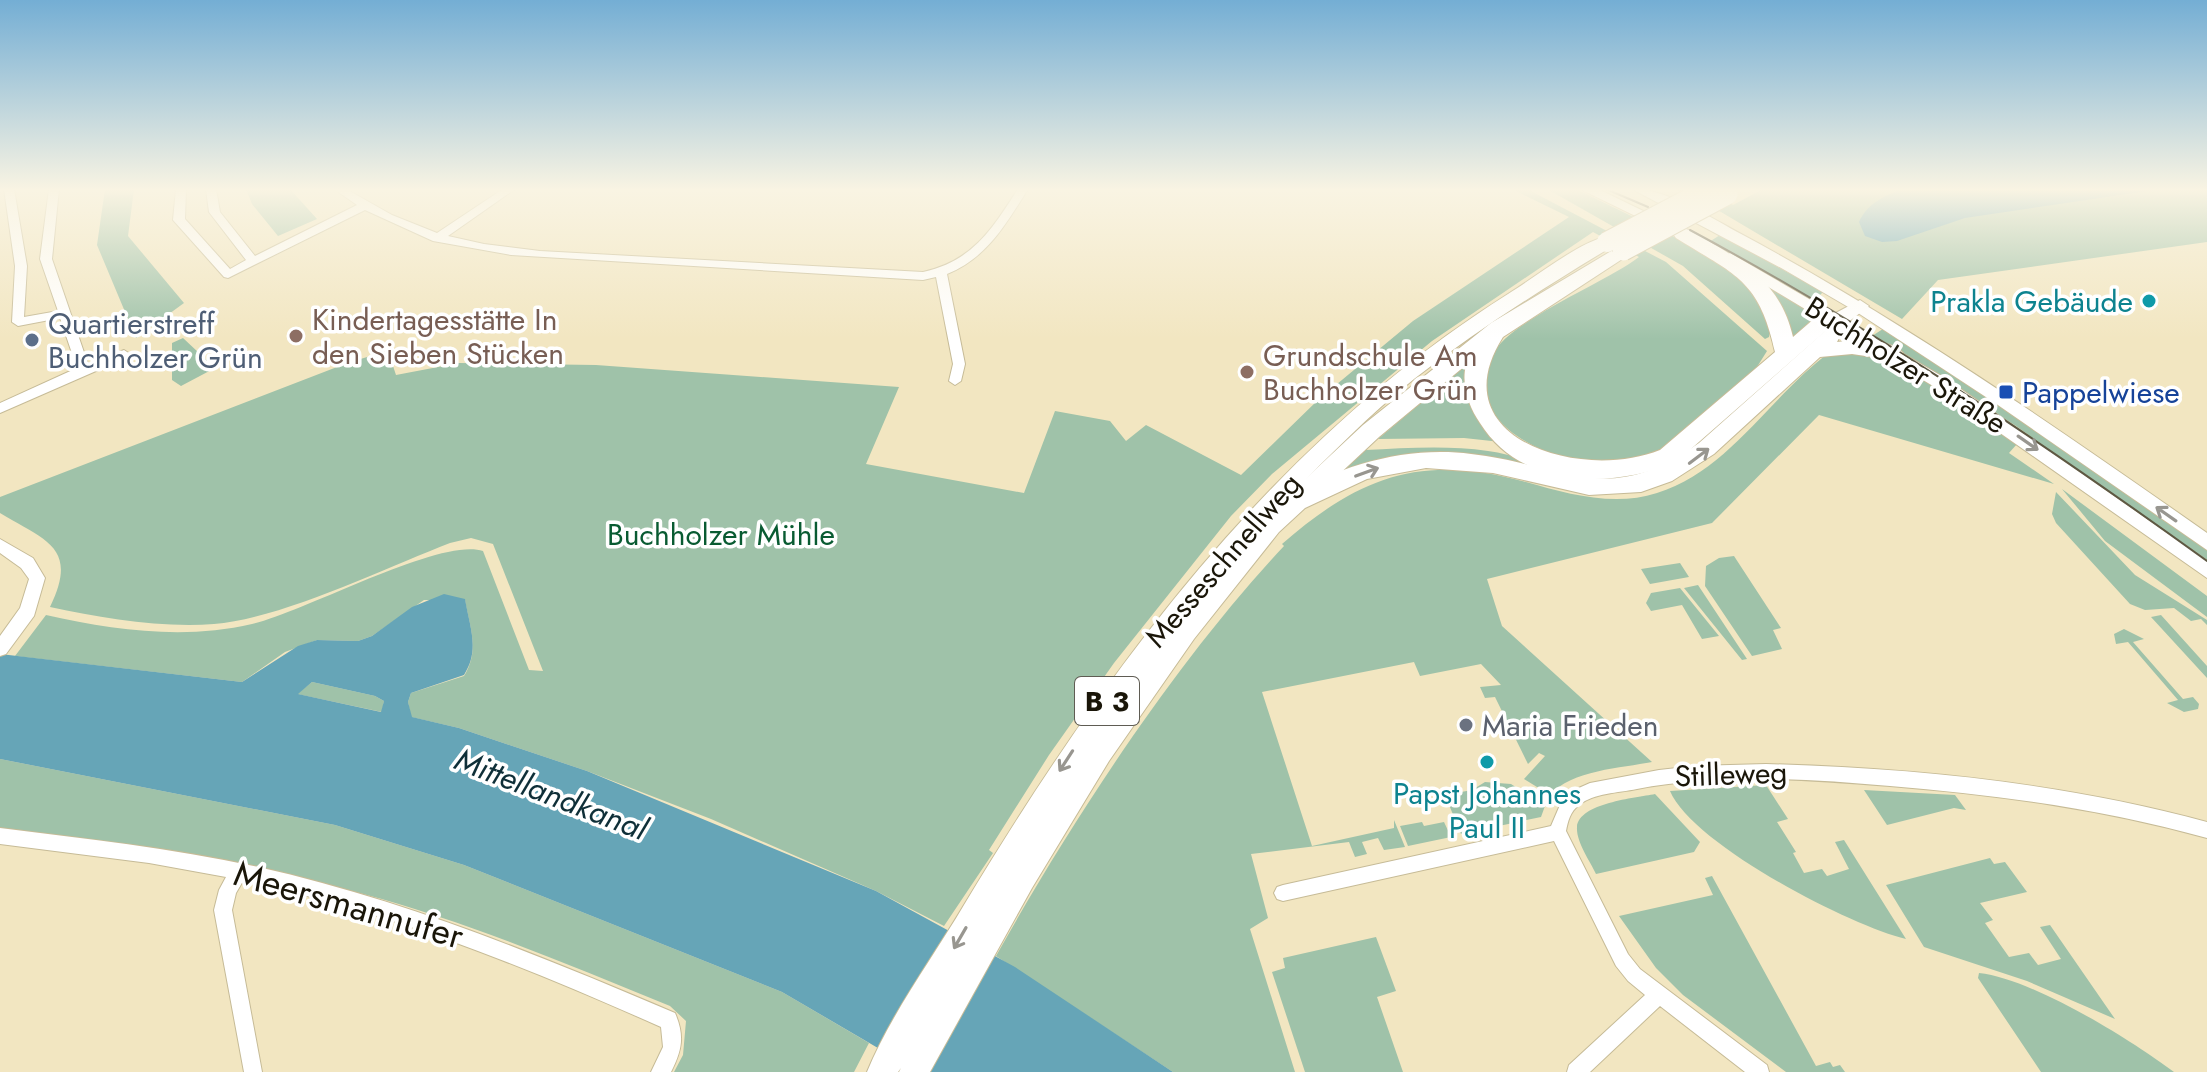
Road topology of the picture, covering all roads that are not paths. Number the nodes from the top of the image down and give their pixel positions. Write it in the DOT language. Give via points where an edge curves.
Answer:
graph roads {
  1 [pos="17,239"];
  2 [pos="48,239"];
  3 [pos="196,239"];
  4 [pos="236,239"];
  5 [pos="296,239"];
  6 [pos="441,239"];
  7 [pos="989,239"];
  8 [pos="1626,239"];
  9 [pos="1630,239"];
  10 [pos="1691,239"];
  11 [pos="1692,239"];
  12 [pos="1740,239"];
  13 [pos="1615,246"];
  14 [pos="252,260"];
  15 [pos="941,274"];
  16 [pos="1860,306"];
  17 [pos="62,314"];
  18 [pos="1839,320"];
  19 [pos="1498,328"];
  20 [pos="1815,351"];
  21 [pos="1786,353"];
  22 [pos="1893,353"];
  23 [pos="124,354"];
  24 [pos="84,370"];
  25 [pos="955,381"];
  26 [pos="0,408"];
  27 [pos="1287,497"];
  28 [pos="2207,543"];
  29 [pos="0,545"];
  30 [pos="2207,571"];
  31 [pos="0,649"];
  32 [pos="2207,830"];
  33 [pos="1558,832"];
  34 [pos="0,836"];
  35 [pos="239,872"];
  36 [pos="1010,876"];
  37 [pos="1283,893"];
  38 [pos="1657,996"];
  39 [pos="253,1072"];
  40 [pos="660,1072"];
  41 [pos="882,1072"];
  42 [pos="914,1072"];
  43 [pos="1576,1072"];
  44 [pos="1760,1072"];
  1 -- 17 [label="street" via="18,322"];
  2 -- 17 [label="street" via="46,259"];
  3 -- 14 [label="street" via="228,274"];
  4 -- 14 [label="street"];
  5 -- 14 [label="street"];
  6 -- 15 [label="street" via="540,255"];
  7 -- 15 [label="street" via="980,253"];
  8 -- 13 [label="highway, Messeschnellweg / B 3, bridge"];
  9 -- 13 [label="highway, bridge"];
  10 -- 21 [label="highway" via="1766,295"];
  11 -- 18 [label="main road, Buchholzer Straße"];
  12 -- 16 [label="main road, Buchholzer Straße"];
  13 -- 19 [label="highway"];
  13 -- 27 [label="highway, Messeschnellweg / B 3" via="1497,310 1412,372 1345,427"];
  15 -- 25 [label="street" via="959,364"];
  16 -- 18 [label="highway"];
  28 -- 16 [label="main road, Buchholzer Straße, one-way"];
  17 -- 24 [label="street"];
  18 -- 20 [label="highway" via="1835,333"];
  18 -- 21 [label="highway" via="1822,323"];
  18 -- 22 [label="main road, Buchholzer Straße"];
  19 -- 21 [label="highway" via="1475,377 1481,407 1492,426 1537,459 1585,473 1635,470 1660,461"];
  19 -- 27 [label="highway"];
  20 -- 22 [label="highway" via="1852,347"];
  27 -- 20 [label="highway, one-way" via="1382,466 1434,459 1485,462 1591,487 1652,482 1706,451"];
  22 -- 30 [label="main road, Buchholzer Straße, one-way"];
  23 -- 24 [label="street"];
  24 -- 26 [label="street"];
  27 -- 36 [label="highway, Messeschnellweg / B 3" via="1242,547"];
  29 -- 31 [label="street" via="27,563 37,578 34,598"];
  32 -- 33 [label="street, Stilleweg" via="2155,814 2027,792 1821,772 1715,771 1590,791 1562,812"];
  33 -- 37 [label="street"];
  33 -- 38 [label="street" via="1622,960"];
  34 -- 35 [label="street, Meersmannufer"];
  35 -- 39 [label="street" via="223,910"];
  35 -- 40 [label="street, Meersmannufer" via="391,910 466,935 668,1020 675,1033 673,1050"];
  36 -- 41 [label="highway, Messeschnellweg / B 3, one-way"];
  36 -- 42 [label="highway, Messeschnellweg / B 3"];
  38 -- 43 [label="street"];
  38 -- 44 [label="street"];
}
